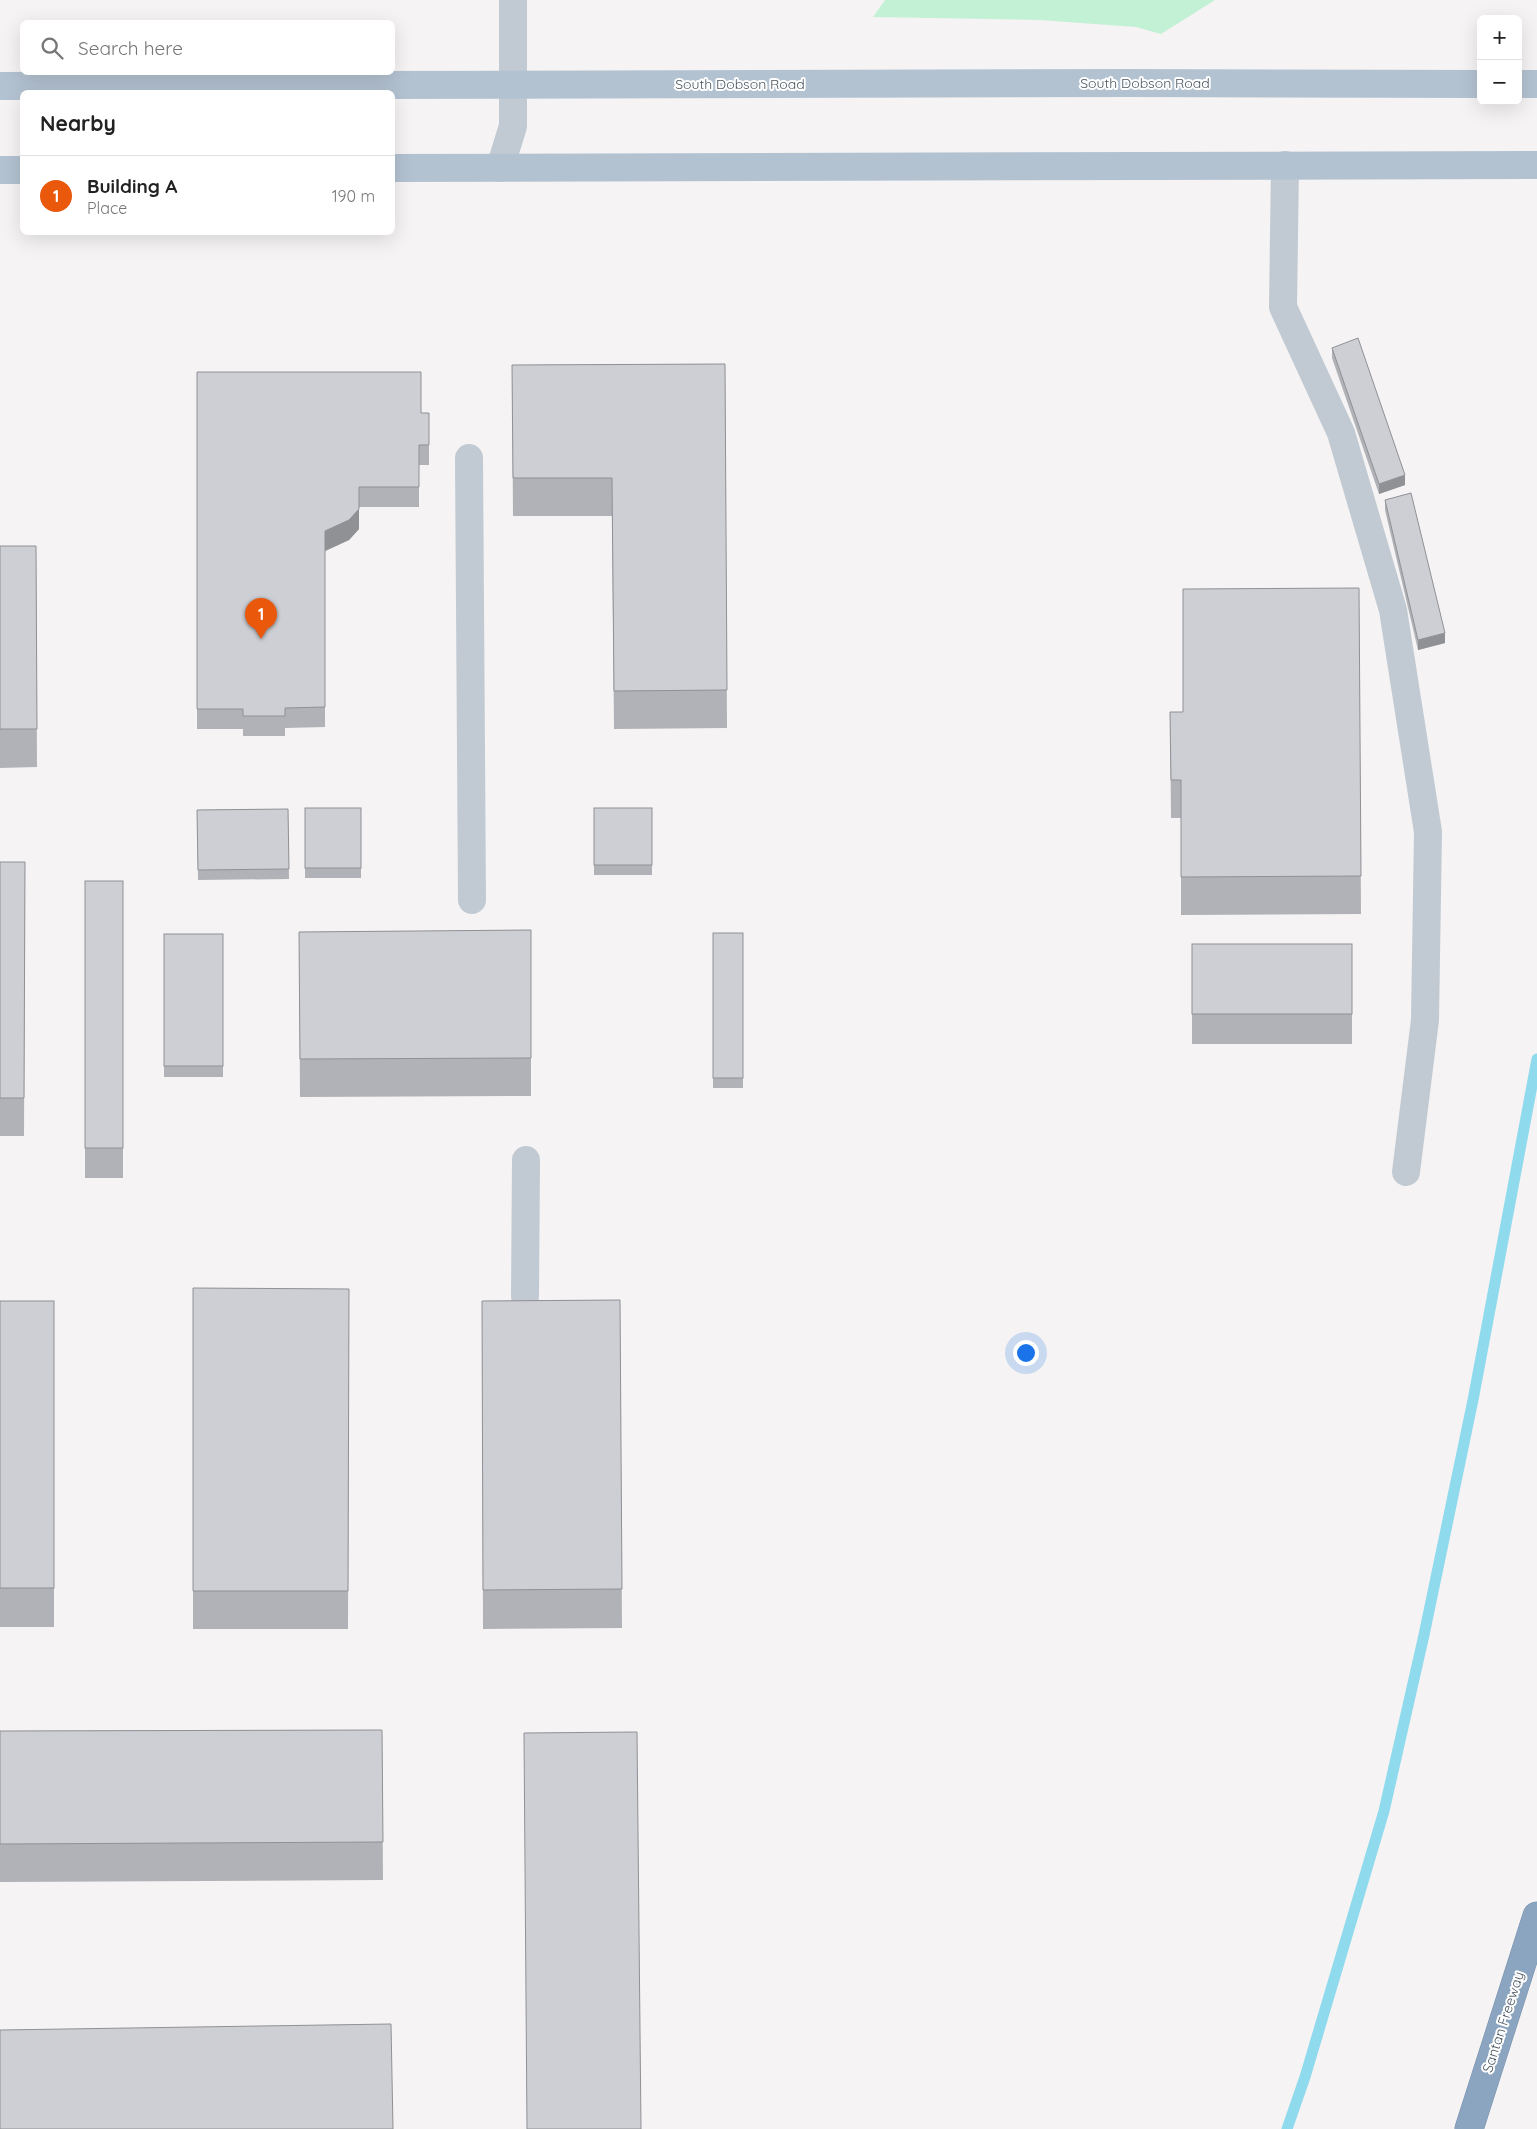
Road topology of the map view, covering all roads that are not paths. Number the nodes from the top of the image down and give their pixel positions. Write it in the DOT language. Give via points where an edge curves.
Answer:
graph roads {
  1 [pos="512,0"];
  2 [pos="1477,84"];
  3 [pos="1522,84"];
  4 [pos="1537,84"];
  5 [pos="512,85"];
  6 [pos="0,86"];
  7 [pos="1537,164"];
  8 [pos="1285,165"];
  9 [pos="395,168"];
  10 [pos="500,168"];
  11 [pos="0,170"];
  12 [pos="20,170"];
  13 [pos="469,458"];
  14 [pos="472,900"];
  15 [pos="526,1160"];
  16 [pos="1406,1172"];
  17 [pos="525,1296"];
  18 [pos="1537,1916"];
  19 [pos="1470,2129"];
  1 -- 5 [label="street"];
  2 -- 5 [label="main road, South Dobson Road"];
  3 -- 4 [label="main road"];
  5 -- 6 [label="main road, South Dobson Road"];
  5 -- 10 [label="street" via="513,126"];
  7 -- 8 [label="main road"];
  8 -- 10 [label="main road"];
  8 -- 16 [label="street" via="1283,307 1341,433 1390,601 1428,832 1425,1020"];
  9 -- 10 [label="main road"];
  11 -- 12 [label="main road"];
  13 -- 14 [label="street"];
  15 -- 17 [label="street"];
  18 -- 19 [label="highway, Santan Freeway"];
}
